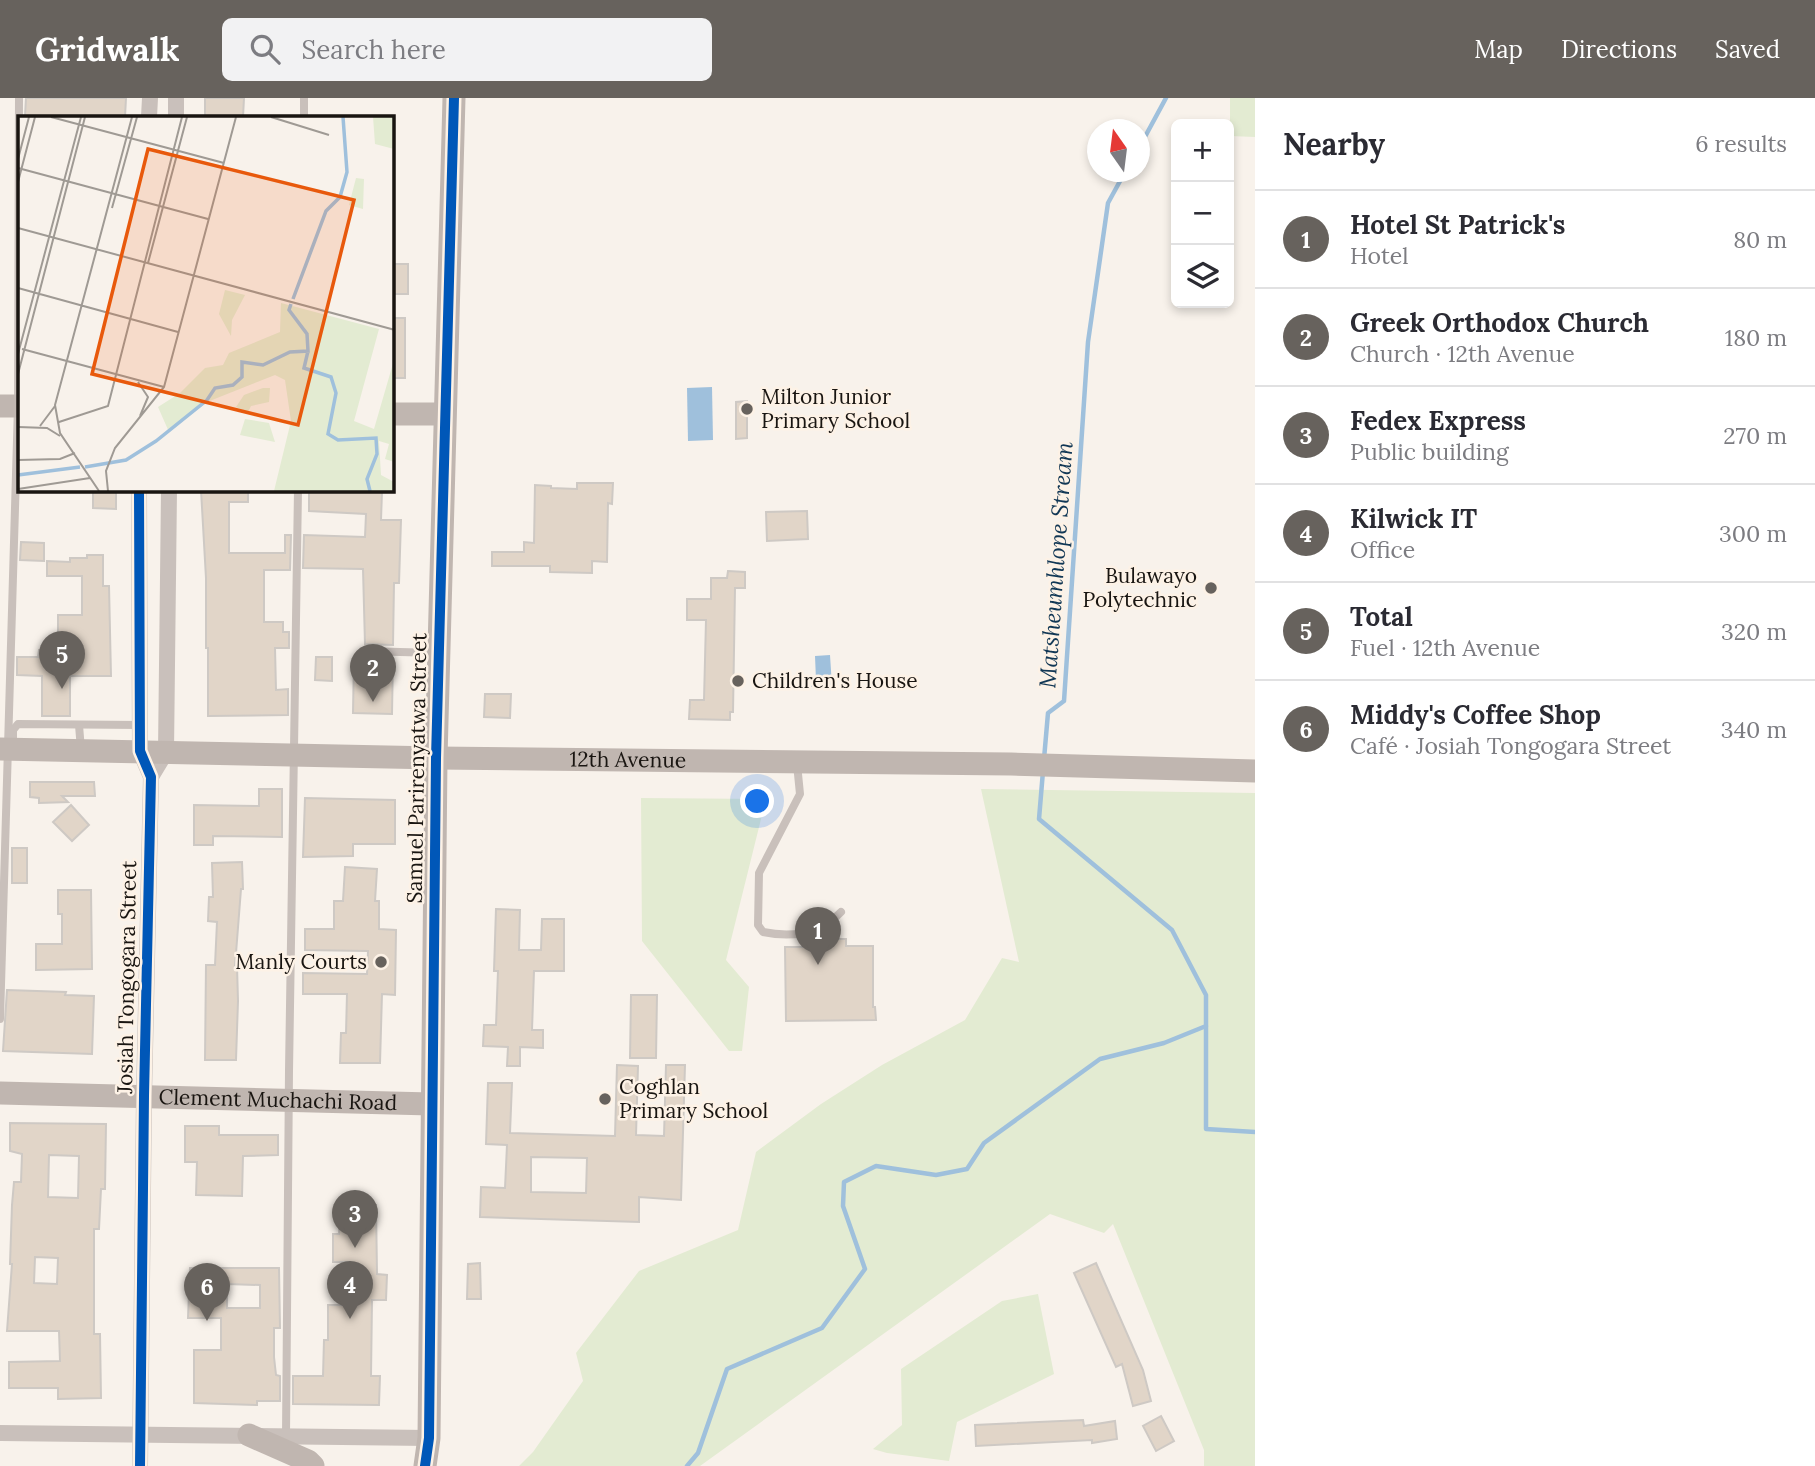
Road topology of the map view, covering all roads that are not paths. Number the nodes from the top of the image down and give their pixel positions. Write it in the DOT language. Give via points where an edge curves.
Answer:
graph roads {
  1 [pos="19,98"];
  2 [pos="150,98"];
  3 [pos="176,98"];
  4 [pos="304,98"];
  5 [pos="436,98"];
  6 [pos="454,108"];
  7 [pos="19,116"];
  8 [pos="149,116"];
  9 [pos="176,116"];
  10 [pos="304,116"];
  11 [pos="18,142"];
  12 [pos="12,406"];
  13 [pos="394,414"];
  14 [pos="444,414"];
  15 [pos="139,492"];
  16 [pos="169,492"];
  17 [pos="298,492"];
  18 [pos="363,651"];
  19 [pos="439,653"];
  20 [pos="79,725"];
  21 [pos="141,725"];
  22 [pos="6,749"];
  23 [pos="81,751"];
  24 [pos="140,751"];
  25 [pos="166,752"];
  26 [pos="293,754"];
  27 [pos="436,758"];
  28 [pos="797,761"];
  29 [pos="1255,771"];
  30 [pos="151,777"];
  31 [pos="841,912"];
  32 [pos="0,1019"];
  33 [pos="0,1093"];
  34 [pos="144,1096"];
  35 [pos="288,1101"];
  36 [pos="431,1104"];
  37 [pos="0,1433"];
  38 [pos="140,1435"];
  39 [pos="249,1435"];
  40 [pos="286,1436"];
  41 [pos="429,1438"];
  42 [pos="140,1466"];
  43 [pos="313,1466"];
  44 [pos="425,1466"];
  1 -- 7 [label="lane"];
  2 -- 8 [label="street"];
  3 -- 9 [label="street"];
  4 -- 10 [label="lane"];
  5 -- 6 [label="street"];
  6 -- 14 [label="street, Samuel Parirenyatwa Street"];
  11 -- 12 [label="lane"];
  12 -- 22 [label="lane"];
  13 -- 14 [label="street"];
  14 -- 19 [label="street, Samuel Parirenyatwa Street"];
  15 -- 21 [label="street, Josiah Tongogara Street"];
  16 -- 25 [label="street"];
  17 -- 26 [label="lane"];
  18 -- 19 [label="lane"];
  19 -- 27 [label="street, Samuel Parirenyatwa Street"];
  20 -- 21 [label="lane"];
  20 -- 22 [label="lane" via="18,724"];
  20 -- 23 [label="lane"];
  21 -- 24 [label="street, Josiah Tongogara Street"];
  22 -- 23 [label="street, 12th Avenue"];
  22 -- 32 [label="lane"];
  23 -- 24 [label="street, 12th Avenue"];
  24 -- 25 [label="street, 12th Avenue"];
  24 -- 30 [label="street, Josiah Tongogara Street"];
  25 -- 26 [label="street, 12th Avenue"];
  25 -- 30 [label="street, Josiah Tongogara Street"];
  26 -- 27 [label="street, 12th Avenue"];
  26 -- 35 [label="lane"];
  27 -- 28 [label="street, 12th Avenue"];
  27 -- 36 [label="street, Samuel Parirenyatwa Street"];
  28 -- 29 [label="street, 12th Avenue"];
  28 -- 31 [label="lane" via="800,794 760,873 758,925 772,934 815,932"];
  30 -- 34 [label="street, Josiah Tongogara Street"];
  33 -- 34 [label="street, Clement Muchachi Road"];
  34 -- 35 [label="street, Clement Muchachi Road"];
  34 -- 38 [label="street, Josiah Tongogara Street"];
  35 -- 36 [label="street, Clement Muchachi Road"];
  35 -- 40 [label="lane"];
  36 -- 41 [label="street, Samuel Parirenyatwa Street"];
  37 -- 38 [label="street"];
  38 -- 39 [label="street"];
  38 -- 42 [label="street, Josiah Tongogara Street"];
  39 -- 40 [label="street"];
  39 -- 43 [label="street"];
  40 -- 41 [label="street"];
  41 -- 44 [label="street, Samuel Parirenyatwa Street"];
}
